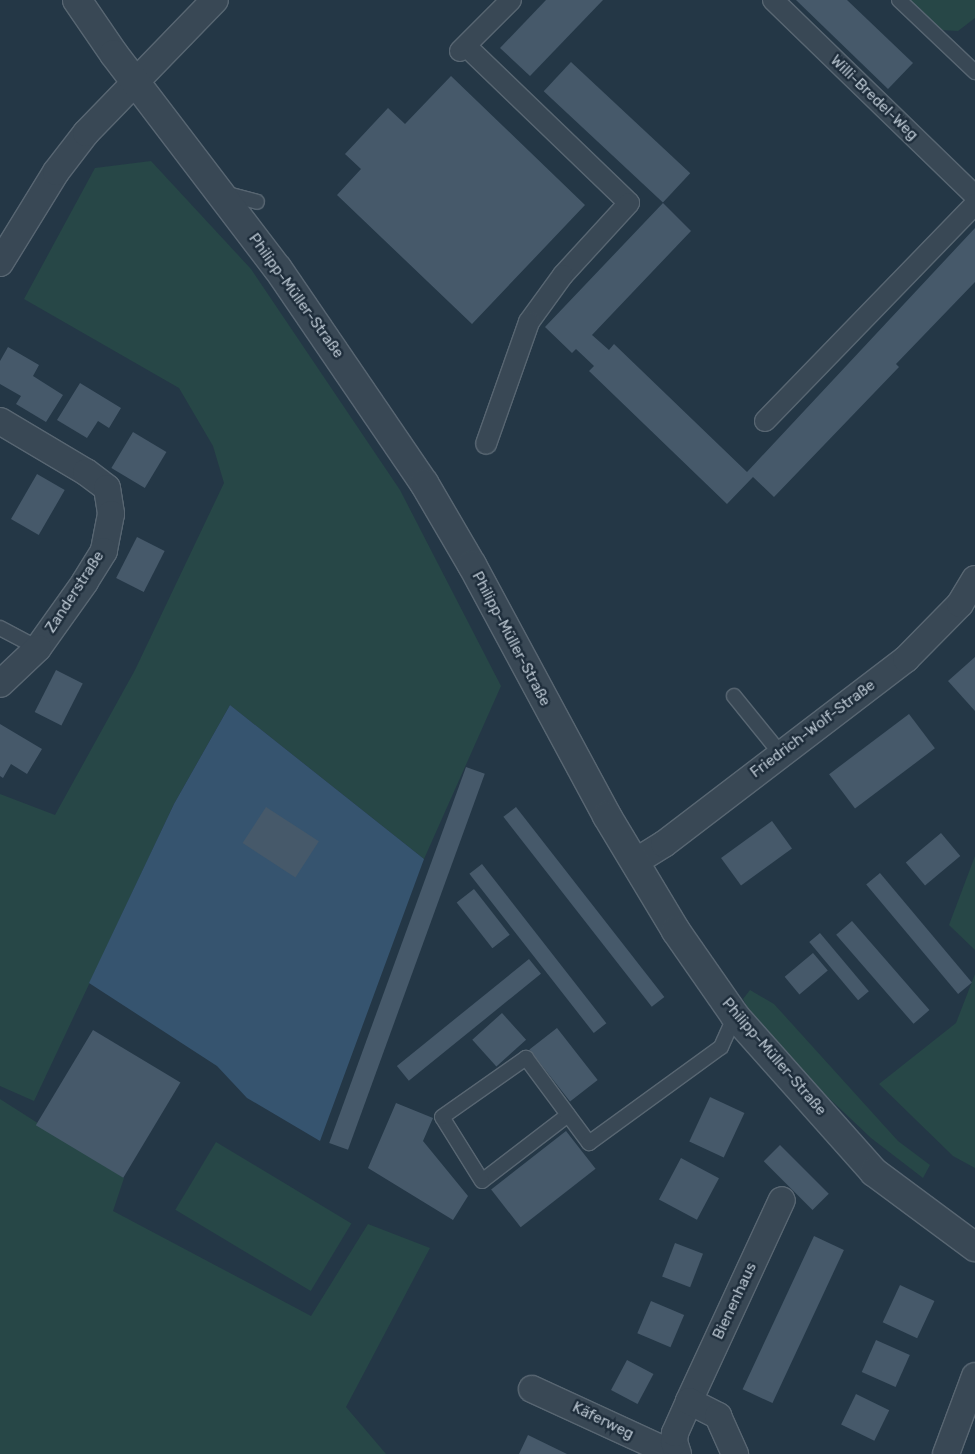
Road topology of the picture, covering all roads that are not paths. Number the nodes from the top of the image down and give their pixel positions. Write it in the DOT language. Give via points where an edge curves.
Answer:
graph roads {
  1 [pos="77,0"];
  2 [pos="215,0"];
  3 [pos="511,0"];
  4 [pos="773,0"];
  5 [pos="899,0"];
  6 [pos="975,72"];
  7 [pos="136,82"];
  8 [pos="220,192"];
  9 [pos="975,196"];
  10 [pos="257,202"];
  11 [pos="975,204"];
  12 [pos="0,263"];
  13 [pos="0,421"];
  14 [pos="765,421"];
  15 [pos="486,444"];
  16 [pos="975,579"];
  17 [pos="0,628"];
  18 [pos="38,648"];
  19 [pos="0,684"];
  20 [pos="734,696"];
  21 [pos="781,754"];
  22 [pos="635,862"];
  23 [pos="735,1016"];
  24 [pos="568,1115"];
  25 [pos="782,1200"];
  26 [pos="975,1247"];
  27 [pos="975,1376"];
  28 [pos="532,1389"];
  29 [pos="689,1401"];
  30 [pos="673,1454"];
  31 [pos="678,1454"];
  32 [pos="735,1454"];
  33 [pos="946,1454"];
  1 -- 7 [label="street, Philipp-Müller-Straße"];
  2 -- 7 [label="street"];
  3 -- 15 [label="street" via="463,49 629,203 563,275 529,322"];
  4 -- 9 [label="street, Willi-Bredel-Weg"];
  5 -- 6 [label="lane"];
  7 -- 8 [label="street, Philipp-Müller-Straße"];
  7 -- 12 [label="street" via="86,133 56,172"];
  8 -- 10 [label="lane"];
  8 -- 22 [label="street, Philipp-Müller-Straße" via="343,360 424,483 472,564 554,722"];
  11 -- 14 [label="street"];
  13 -- 18 [label="street, Zanderstraße" via="107,488 111,514 104,551"];
  16 -- 21 [label="street, Friedrich-Wolf-Straße" via="960,604 906,659"];
  17 -- 18 [label="lane"];
  18 -- 19 [label="street, Zanderstraße"];
  20 -- 21 [label="lane"];
  21 -- 22 [label="street, Friedrich-Wolf-Straße" via="664,844"];
  22 -- 23 [label="street, Philipp-Müller-Straße" via="676,931"];
  23 -- 24 [label="lane" via="721,1047 589,1144"];
  23 -- 26 [label="street, Philipp-Müller-Straße" via="874,1172"];
  24 -- 24 [label="lane" via="482,1181 442,1117 526,1058"];
  25 -- 29 [label="street, Bienenhaus"];
  27 -- 33 [label="street"];
  28 -- 30 [label="street, Käferweg"];
  29 -- 31 [label="street" via="675,1433"];
  29 -- 32 [label="street" via="718,1416"];
}
